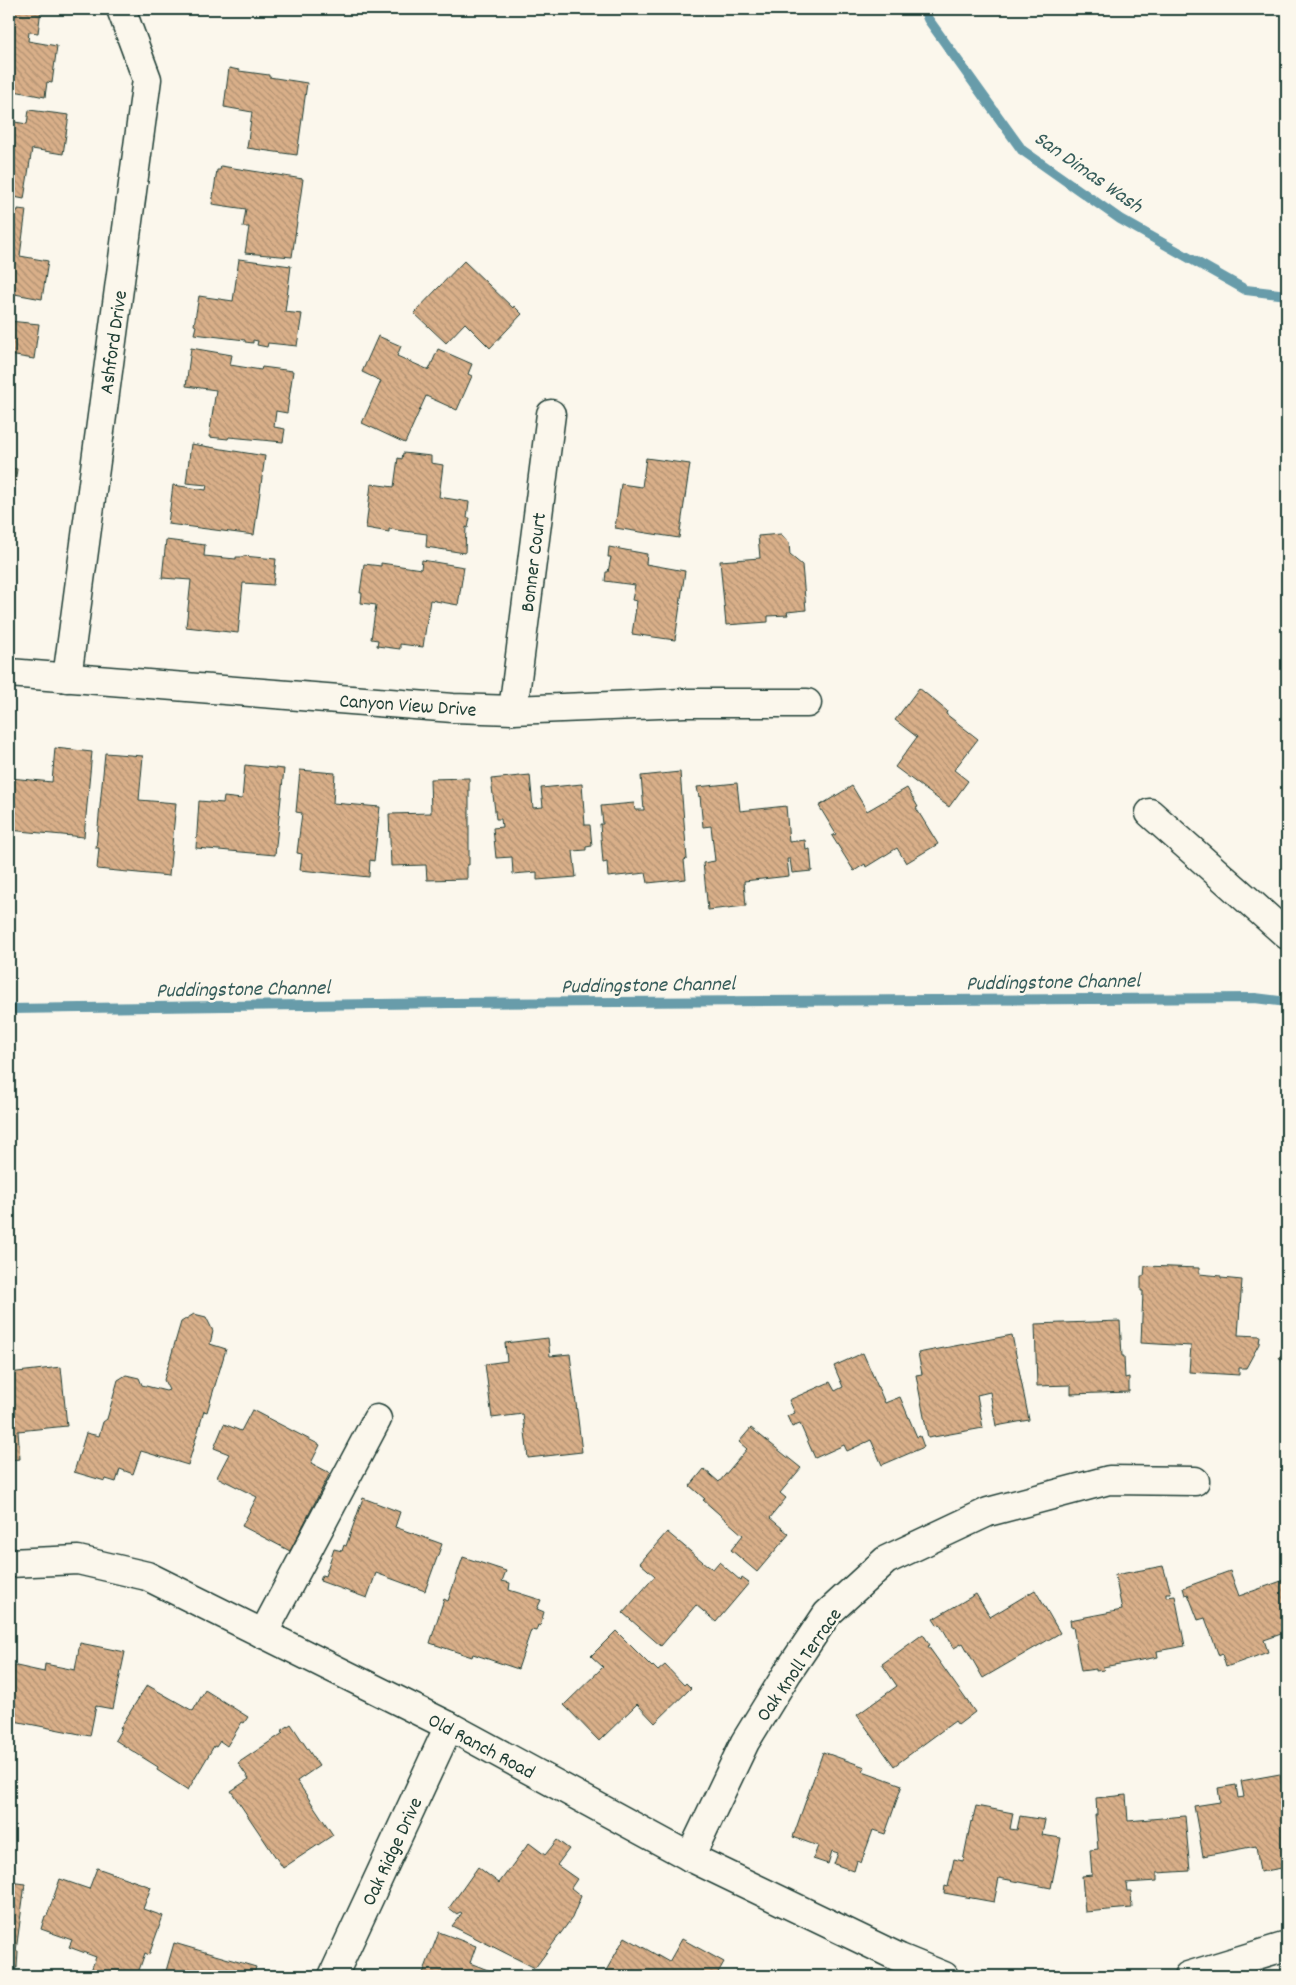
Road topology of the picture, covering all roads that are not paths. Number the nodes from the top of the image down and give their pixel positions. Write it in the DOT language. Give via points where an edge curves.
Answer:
graph roads {
  1 [pos="121,9"];
  2 [pos="551,414"];
  3 [pos="9,673"];
  4 [pos="67,678"];
  5 [pos="807,703"];
  6 [pos="513,710"];
  7 [pos="1150,813"];
  8 [pos="1287,935"];
  9 [pos="376,1419"];
  10 [pos="1195,1481"];
  11 [pos="9,1563"];
  12 [pos="263,1634"];
  13 [pos="449,1726"];
  14 [pos="690,1857"];
  15 [pos="1287,1946"];
  16 [pos="333,1976"];
  17 [pos="944,1976"];
  18 [pos="1188,1976"];
  1 -- 4 [label="street, Ashford Drive" via="147,79"];
  2 -- 6 [label="street, Bonner Court"];
  3 -- 4 [label="street, Canyon View Drive"];
  4 -- 6 [label="street, Canyon View Drive"];
  5 -- 6 [label="street, Canyon View Drive" via="684,703"];
  7 -- 8 [label="street"];
  9 -- 12 [label="street"];
  10 -- 14 [label="street, Oak Knoll Terrace" via="1109,1480 988,1512 886,1560 827,1614 788,1672 745,1742"];
  11 -- 12 [label="street, Old Ranch Road" via="78,1560 147,1576"];
  12 -- 13 [label="street, Old Ranch Road"];
  13 -- 14 [label="street, Old Ranch Road"];
  13 -- 16 [label="street, Oak Ridge Drive"];
  14 -- 17 [label="street, Old Ranch Road"];
  15 -- 18 [label="street"];
}
